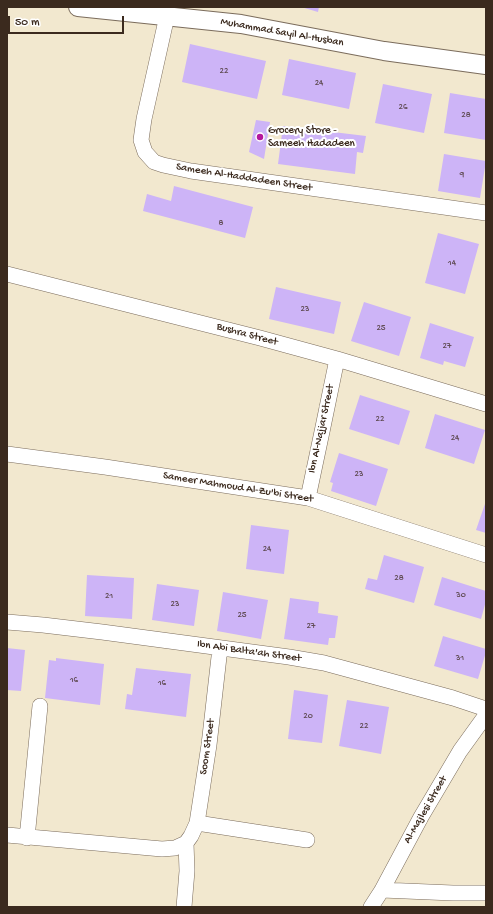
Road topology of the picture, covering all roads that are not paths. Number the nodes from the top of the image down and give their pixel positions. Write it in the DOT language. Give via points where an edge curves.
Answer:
graph roads {
  1 [pos="78,7"];
  2 [pos="167,16"];
  3 [pos="486,65"];
  4 [pos="486,213"];
  5 [pos="7,274"];
  6 [pos="336,359"];
  7 [pos="486,404"];
  8 [pos="7,454"];
  9 [pos="308,498"];
  10 [pos="486,555"];
  11 [pos="7,622"];
  12 [pos="220,648"];
  13 [pos="40,706"];
  14 [pos="486,709"];
  15 [pos="486,715"];
  16 [pos="197,823"];
  17 [pos="7,835"];
  18 [pos="27,838"];
  19 [pos="307,840"];
  20 [pos="186,842"];
  21 [pos="382,890"];
  22 [pos="486,893"];
  23 [pos="184,907"];
  24 [pos="371,907"];
  1 -- 2 [label="street, Muhammad Sayil Al-Husban"];
  2 -- 3 [label="street, Muhammad Sayil Al-Husban" via="241,24 384,51"];
  2 -- 4 [label="street, Sameeh Al-Haddadeen Street" via="141,140 145,152 154,162 191,171"];
  5 -- 6 [label="street, Bushra Street"];
  6 -- 7 [label="street, Bushra Street"];
  6 -- 9 [label="street, Ibn Al-Najjar Street"];
  8 -- 9 [label="street, Sameer Mahmoud Al-Zu'bi Street"];
  9 -- 10 [label="street, Sameer Mahmoud Al-Zu'bi Street"];
  11 -- 12 [label="street, Ibn Abi Balta'ah Street"];
  12 -- 14 [label="street, Ibn Abi Balta'ah Street" via="324,663"];
  12 -- 16 [label="street, Soom Street"];
  13 -- 18 [label="street"];
  15 -- 21 [label="street, Al-Majlesi Street" via="460,751"];
  16 -- 19 [label="street"];
  16 -- 20 [label="street, Soom Street"];
  17 -- 18 [label="street"];
  18 -- 20 [label="street" via="162,848 175,848"];
  20 -- 23 [label="street"];
  21 -- 22 [label="street"];
  21 -- 24 [label="street, Al-Majlesi Street"];
}
